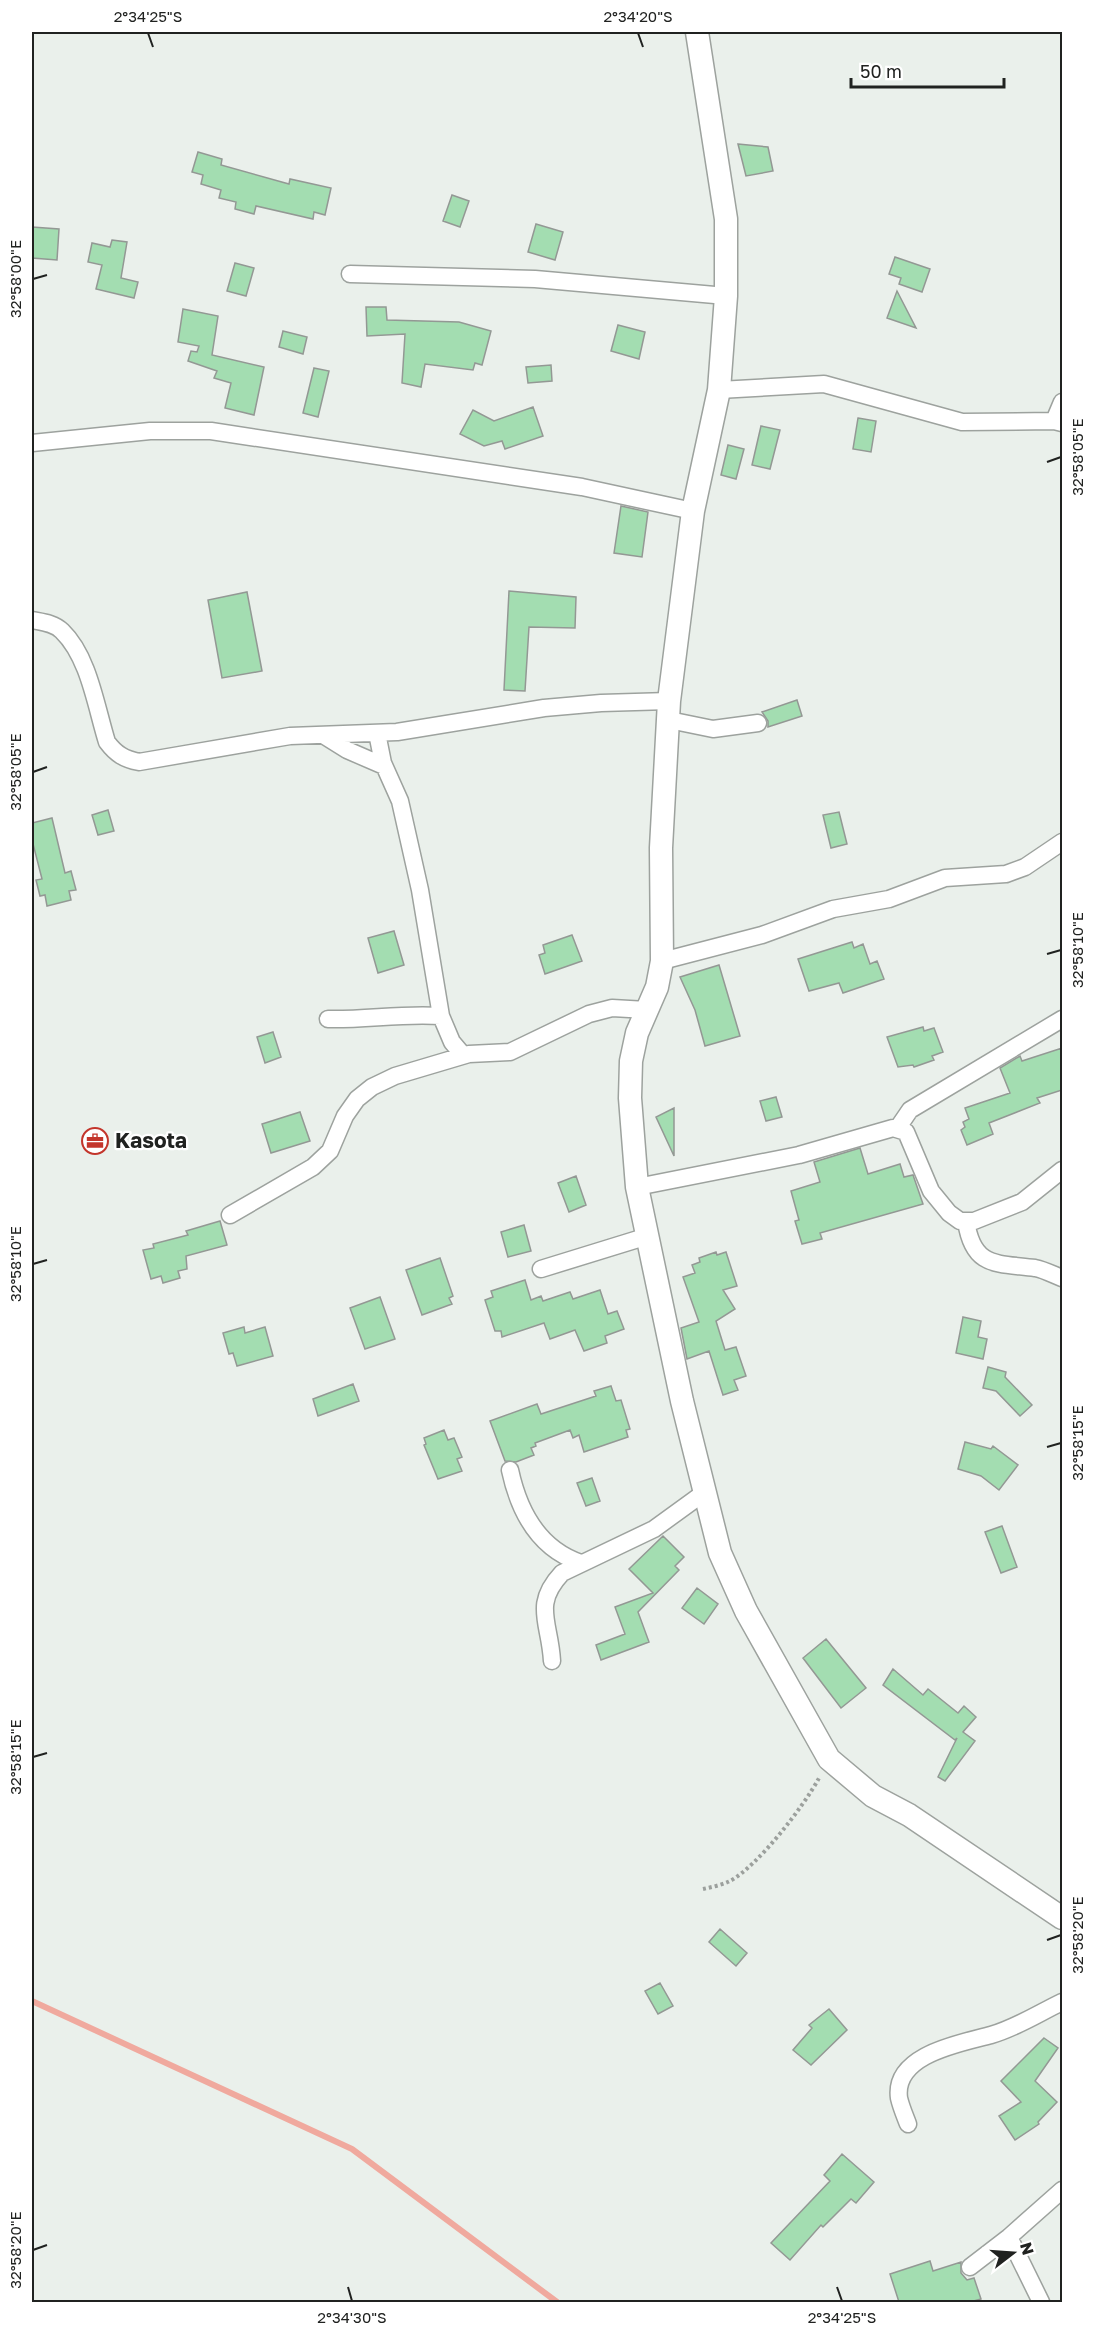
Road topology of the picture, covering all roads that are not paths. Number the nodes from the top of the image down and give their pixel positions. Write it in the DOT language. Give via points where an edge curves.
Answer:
graph roads {
  1 [pos="697,32"];
  2 [pos="350,274"];
  3 [pos="726,296"];
  4 [pos="719,390"];
  5 [pos="1062,402"];
  6 [pos="1058,422"];
  7 [pos="32,443"];
  8 [pos="693,511"];
  9 [pos="32,620"];
  10 [pos="669,710"];
  11 [pos="758,723"];
  12 [pos="377,733"];
  13 [pos="323,735"];
  14 [pos="384,766"];
  15 [pos="1062,843"];
  16 [pos="662,961"];
  17 [pos="647,1010"];
  18 [pos="441,1016"];
  19 [pos="328,1018"];
  20 [pos="1062,1020"];
  21 [pos="463,1055"];
  22 [pos="897,1129"];
  23 [pos="1062,1170"];
  24 [pos="637,1187"];
  25 [pos="230,1215"];
  26 [pos="966,1221"];
  27 [pos="648,1236"];
  28 [pos="541,1269"];
  29 [pos="1062,1278"];
  30 [pos="510,1470"];
  31 [pos="705,1492"];
  32 [pos="581,1563"];
  33 [pos="552,1661"];
  34 [pos="1062,1918"];
  35 [pos="1062,2002"];
  36 [pos="908,2124"];
  37 [pos="1062,2190"];
  38 [pos="1009,2237"];
  39 [pos="970,2267"];
  40 [pos="1041,2302"];
  1 -- 3 [label="street" via="726,219"];
  2 -- 3 [label="street" via="535,279"];
  3 -- 4 [label="street"];
  4 -- 6 [label="street" via="824,384 962,422"];
  4 -- 8 [label="street"];
  5 -- 6 [label="street"];
  7 -- 8 [label="street" via="150,430 211,431 582,487"];
  8 -- 10 [label="street"];
  9 -- 13 [label="street" via="61,630 80,656 107,742 126,759 139,762 290,736"];
  10 -- 11 [label="street" via="713,729"];
  10 -- 12 [label="street" via="601,703"];
  10 -- 16 [label="street" via="661,848"];
  12 -- 13 [label="street"];
  12 -- 14 [label="street"];
  13 -- 14 [label="street"];
  14 -- 18 [label="street" via="400,801"];
  15 -- 16 [label="street" via="1025,867 1006,874 945,878 889,899 832,909 762,934"];
  16 -- 17 [label="street"];
  17 -- 21 [label="street" via="612,1008 589,1014 510,1052"];
  17 -- 24 [label="street" via="631,1061"];
  18 -- 19 [label="street"];
  18 -- 21 [label="street"];
  20 -- 22 [label="street" via="910,1110"];
  21 -- 25 [label="street" via="372,1087 357,1099 330,1151 313,1167"];
  22 -- 24 [label="street" via="799,1155"];
  22 -- 26 [label="street" via="906,1132 912,1142 931,1191 954,1218"];
  23 -- 26 [label="street" via="1022,1202"];
  24 -- 27 [label="street"];
  26 -- 29 [label="street" via="973,1249 983,1260 1038,1269"];
  27 -- 28 [label="street"];
  27 -- 31 [label="street"];
  30 -- 32 [label="street" via="526,1518 556,1550"];
  31 -- 32 [label="street" via="654,1529"];
  31 -- 34 [label="street" via="731,1582 829,1759 873,1796 909,1815"];
  32 -- 33 [label="street" via="562,1573 544,1598"];
  35 -- 36 [label="street" via="1008,2030 932,2052 911,2068 899,2089"];
  37 -- 38 [label="street"];
  38 -- 39 [label="street"];
  38 -- 40 [label="street"];
}
